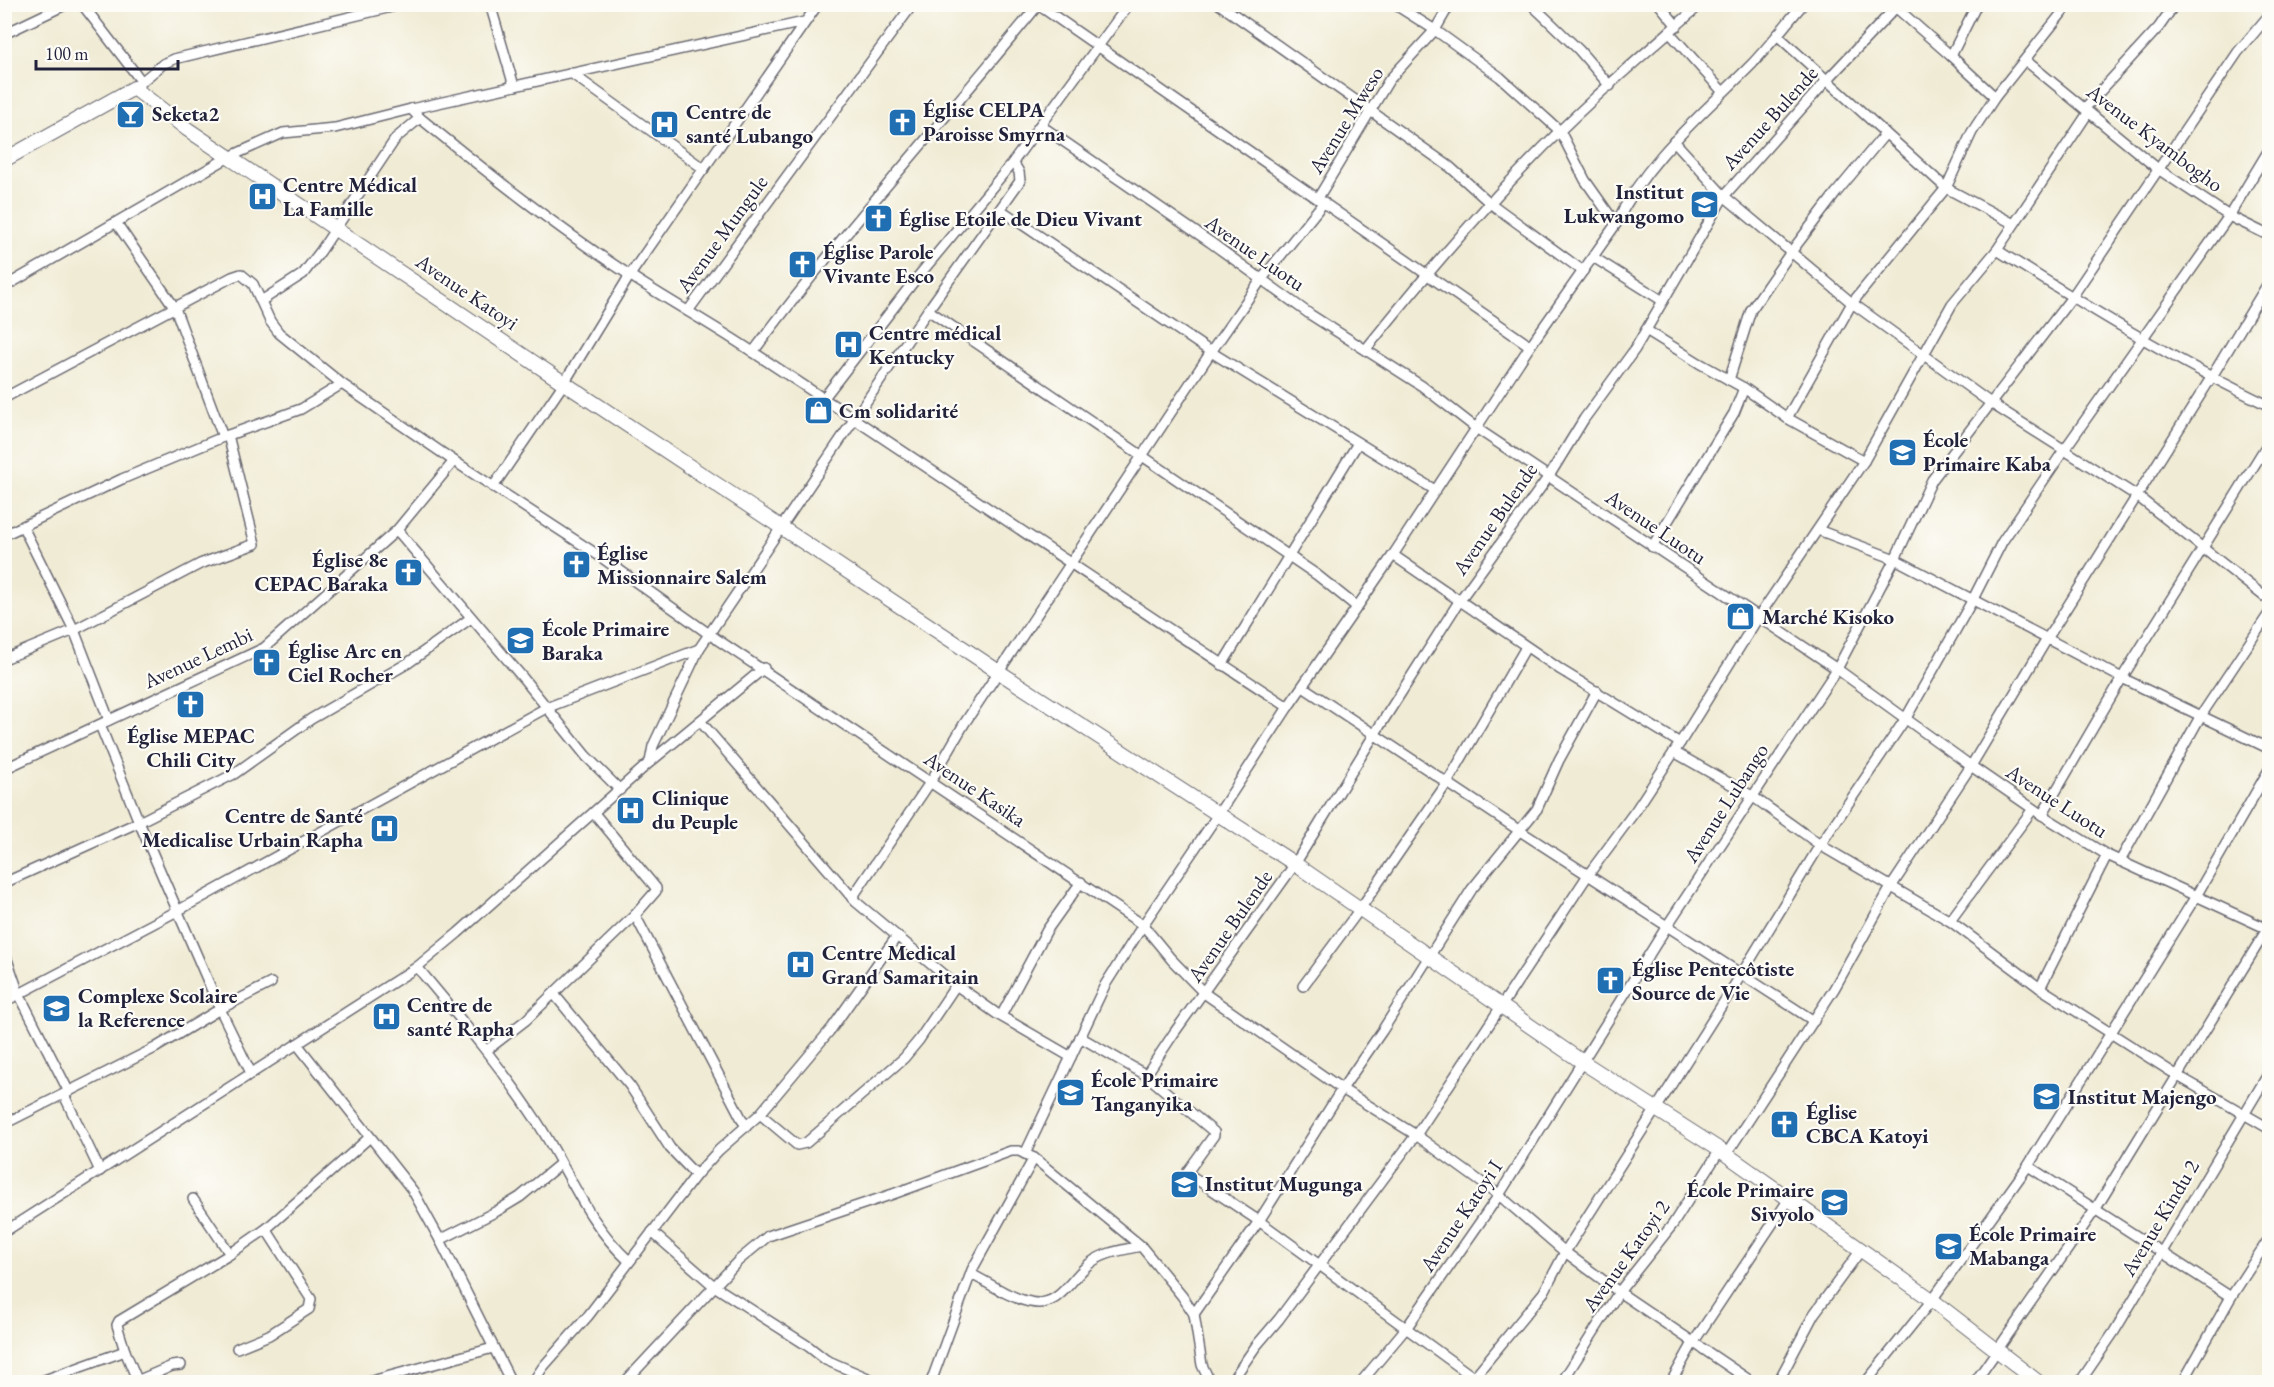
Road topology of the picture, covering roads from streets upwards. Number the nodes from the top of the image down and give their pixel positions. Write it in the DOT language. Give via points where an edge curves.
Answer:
graph roads {
  1 [pos="67,4"];
  2 [pos="82,4"];
  3 [pos="404,4"];
  4 [pos="490,4"];
  5 [pos="818,4"];
  6 [pos="913,4"];
  7 [pos="1129,4"];
  8 [pos="1219,4"];
  9 [pos="1394,4"];
  10 [pos="1450,4"];
  11 [pos="1531,4"];
  12 [pos="1659,4"];
  13 [pos="1701,4"];
  14 [pos="1803,4"];
  15 [pos="1977,4"];
  16 [pos="2068,4"];
  17 [pos="2175,4"];
  18 [pos="1038,5"];
  19 [pos="1895,6"];
  20 [pos="2270,14"];
  21 [pos="804,22"];
  22 [pos="1673,29"];
  23 [pos="1435,30"];
  24 [pos="4,34"];
  25 [pos="1777,35"];
  26 [pos="1097,48"];
  27 [pos="1951,56"];
  28 [pos="2025,60"];
  29 [pos="571,73"];
  30 [pos="1827,80"];
  31 [pos="138,85"];
  32 [pos="514,86"];
  33 [pos="1610,86"];
  34 [pos="1722,91"];
  35 [pos="1995,97"];
  36 [pos="411,109"];
  37 [pos="2087,110"];
  38 [pos="1371,111"];
  39 [pos="420,118"];
  40 [pos="1040,125"];
  41 [pos="1560,131"];
  42 [pos="1885,134"];
  43 [pos="1674,141"];
  44 [pos="2270,148"];
  45 [pos="229,157"];
  46 [pos="4,160"];
  47 [pos="1013,162"];
  48 [pos="704,169"];
  49 [pos="2158,169"];
  50 [pos="1946,188"];
  51 [pos="1724,196"];
  52 [pos="1321,200"];
  53 [pos="1490,203"];
  54 [pos="1001,210"];
  55 [pos="2229,216"];
  56 [pos="117,224"];
  57 [pos="1616,224"];
  58 [pos="2014,224"];
  59 [pos="335,229"];
  60 [pos="2270,236"];
  61 [pos="1997,250"];
  62 [pos="1791,252"];
  63 [pos="1593,257"];
  64 [pos="1583,271"];
  65 [pos="1427,274"];
  66 [pos="630,275"];
  67 [pos="1261,280"];
  68 [pos="2270,280"];
  69 [pos="4,287"];
  70 [pos="2072,297"];
  71 [pos="261,301"];
  72 [pos="1663,302"];
  73 [pos="1852,303"];
  74 [pos="175,308"];
  75 [pos="928,310"];
  76 [pos="688,311"];
  77 [pos="1646,330"];
  78 [pos="2143,339"];
  79 [pos="1530,346"];
  80 [pos="1366,350"];
  81 [pos="753,351"];
  82 [pos="1211,352"];
  83 [pos="1923,356"];
  84 [pos="2211,378"];
  85 [pos="1729,380"];
  86 [pos="564,383"];
  87 [pos="342,384"];
  88 [pos="1744,388"];
  89 [pos="4,398"];
  90 [pos="823,399"];
  91 [pos="1992,404"];
  92 [pos="2270,406"];
  93 [pos="1787,418"];
  94 [pos="854,419"];
  95 [pos="1476,428"];
  96 [pos="225,436"];
  97 [pos="2270,440"];
  98 [pos="1358,443"];
  99 [pos="2064,450"];
  100 [pos="1142,455"];
  101 [pos="1864,460"];
  102 [pos="454,461"];
  103 [pos="1549,476"];
  104 [pos="493,487"];
  105 [pos="1435,490"];
  106 [pos="2137,496"];
  107 [pos="781,525"];
  108 [pos="23,527"];
  109 [pos="397,530"];
  110 [pos="1818,530"];
  111 [pos="4,536"];
  112 [pos="2203,546"];
  113 [pos="1652,547"];
  114 [pos="1288,555"];
  115 [pos="1394,555"];
  116 [pos="1894,559"];
  117 [pos="1068,564"];
  118 [pos="1460,600"];
  119 [pos="1972,601"];
  120 [pos="2270,602"];
  121 [pos="1357,607"];
  122 [pos="2270,612"];
  123 [pos="1759,616"];
  124 [pos="471,618"];
  125 [pos="74,630"];
  126 [pos="709,634"];
  127 [pos="2047,639"];
  128 [pos="1526,647"];
  129 [pos="699,649"];
  130 [pos="4,659"];
  131 [pos="1222,665"];
  132 [pos="764,668"];
  133 [pos="1838,669"];
  134 [pos="999,672"];
  135 [pos="2122,678"];
  136 [pos="1303,687"];
  137 [pos="1597,691"];
  138 [pos="1288,707"];
  139 [pos="546,708"];
  140 [pos="2200,717"];
  141 [pos="1906,718"];
  142 [pos="700,721"];
  143 [pos="105,722"];
  144 [pos="1374,735"];
  145 [pos="1680,743"];
  146 [pos="2270,749"];
  147 [pos="1674,752"];
  148 [pos="650,762"];
  149 [pos="1971,766"];
  150 [pos="2270,768"];
  151 [pos="4,769"];
  152 [pos="931,781"];
  153 [pos="1447,783"];
  154 [pos="620,790"];
  155 [pos="1752,796"];
  156 [pos="2032,809"];
  157 [pos="594,813"];
  158 [pos="1219,813"];
  159 [pos="2042,815"];
  160 [pos="139,822"];
  161 [pos="1520,831"];
  162 [pos="1820,845"];
  163 [pos="2108,855"];
  164 [pos="2120,861"];
  165 [pos="1295,864"];
  166 [pos="1588,875"];
  167 [pos="1080,882"];
  168 [pos="4,883"];
  169 [pos="1891,887"];
  170 [pos="2196,896"];
  171 [pos="852,898"];
  172 [pos="1360,909"];
  173 [pos="179,910"];
  174 [pos="635,915"];
  175 [pos="1950,921"];
  176 [pos="1143,925"];
  177 [pos="1667,926"];
  178 [pos="2269,928"];
  179 [pos="897,936"];
  180 [pos="4,951"];
  181 [pos="1428,958"];
  182 [pos="417,967"];
  183 [pos="1741,975"];
  184 [pos="271,983"];
  185 [pos="956,985"];
  186 [pos="1303,986"];
  187 [pos="2040,988"];
  188 [pos="554,993"];
  189 [pos="1204,993"];
  190 [pos="19,994"];
  191 [pos="4,1002"];
  192 [pos="1501,1007"];
  193 [pos="220,1009"];
  194 [pos="1001,1016"];
  195 [pos="1814,1021"];
  196 [pos="2111,1033"];
  197 [pos="1080,1037"];
  198 [pos="297,1044"];
  199 [pos="487,1050"];
  200 [pos="1071,1057"];
  201 [pos="1581,1061"];
  202 [pos="2270,1071"];
  203 [pos="251,1073"];
  204 [pos="1146,1076"];
  205 [pos="2178,1076"];
  206 [pos="1342,1089"];
  207 [pos="67,1093"];
  208 [pos="1655,1107"];
  209 [pos="760,1114"];
  210 [pos="2244,1114"];
  211 [pos="4,1124"];
  212 [pos="746,1127"];
  213 [pos="2270,1129"];
  214 [pos="1416,1135"];
  215 [pos="370,1137"];
  216 [pos="1723,1152"];
  217 [pos="1024,1154"];
  218 [pos="1034,1158"];
  219 [pos="560,1164"];
  220 [pos="2028,1166"];
  221 [pos="100,1171"];
  222 [pos="696,1175"];
  223 [pos="1499,1195"];
  224 [pos="193,1199"];
  225 [pos="1789,1199"];
  226 [pos="2095,1210"];
  227 [pos="1259,1221"];
  228 [pos="266,1229"];
  229 [pos="4,1232"];
  230 [pos="652,1232"];
  231 [pos="2270,1237"];
  232 [pos="440,1240"];
  233 [pos="1141,1246"];
  234 [pos="1861,1250"];
  235 [pos="1565,1252"];
  236 [pos="2160,1252"];
  237 [pos="230,1254"];
  238 [pos="629,1262"];
  239 [pos="1319,1264"];
  240 [pos="971,1274"];
  241 [pos="714,1286"];
  242 [pos="1619,1292"];
  243 [pos="2231,1297"];
  244 [pos="1932,1300"];
  245 [pos="1194,1314"];
  246 [pos="1407,1327"];
  247 [pos="1693,1343"];
  248 [pos="237,1348"];
  249 [pos="494,1348"];
  250 [pos="125,1351"];
  251 [pos="1998,1352"];
  252 [pos="181,1365"];
  253 [pos="1475,1381"];
  254 [pos="138,1382"];
  255 [pos="39,1383"];
  256 [pos="368,1383"];
  257 [pos="511,1383"];
  258 [pos="533,1383"];
  259 [pos="625,1383"];
  260 [pos="877,1383"];
  261 [pos="931,1383"];
  262 [pos="1210,1383"];
  263 [pos="1231,1383"];
  264 [pos="1361,1383"];
  265 [pos="1562,1383"];
  266 [pos="1671,1383"];
  267 [pos="1752,1383"];
  268 [pos="1778,1383"];
  269 [pos="1866,1383"];
  270 [pos="1975,1383"];
  271 [pos="2038,1383"];
  272 [pos="2080,1383"];
  273 [pos="2183,1383"];
  1 -- 24 [label="street"];
  2 -- 31 [label="street"];
  3 -- 31 [label="street" via="174,59"];
  4 -- 32 [label="street"];
  5 -- 21 [label="street"];
  6 -- 76 [label="street, Avenue Mungule"];
  7 -- 26 [label="street"];
  8 -- 38 [label="street"];
  9 -- 23 [label="street"];
  10 -- 23 [label="street, Avenue Mweso"];
  11 -- 33 [label="street"];
  12 -- 22 [label="street"];
  13 -- 22 [label="street"];
  14 -- 25 [label="street"];
  15 -- 27 [label="street"];
  16 -- 28 [label="street"];
  17 -- 37 [label="street"];
  18 -- 26 [label="street"];
  18 -- 81 [label="street" via="820,264"];
  19 -- 27 [label="street"];
  19 -- 30 [label="street, Avenue Bulende"];
  20 -- 49 [label="street, Avenue Lubango" via="2238,52"];
  21 -- 29 [label="street"];
  21 -- 48 [label="street"];
  22 -- 33 [label="street"];
  22 -- 34 [label="street"];
  23 -- 38 [label="street, Avenue Mweso" via="1389,80"];
  23 -- 41 [label="street" via="1500,76"];
  25 -- 30 [label="street"];
  25 -- 34 [label="street"];
  26 -- 40 [label="street"];
  26 -- 52 [label="street"];
  27 -- 35 [label="street"];
  28 -- 35 [label="street"];
  28 -- 37 [label="street, Avenue Kyambogho"];
  29 -- 32 [label="street"];
  29 -- 48 [label="street"];
  30 -- 42 [label="street"];
  30 -- 51 [label="street, Avenue Bulende"];
  31 -- 45 [label="street, Avenue Katoyi" via="187,129"];
  31 -- 46 [label="street"];
  32 -- 36 [label="street"];
  33 -- 41 [label="street"];
  34 -- 43 [label="street"];
  35 -- 50 [label="street" via="1972,132"];
  36 -- 39 [label="street"];
  36 -- 45 [label="street" via="335,128 283,133"];
  37 -- 49 [label="street, Avenue Kyambogho"];
  37 -- 58 [label="street"];
  38 -- 52 [label="street, Avenue Mweso"];
  38 -- 53 [label="street" via="1450,167"];
  39 -- 59 [label="street" via="396,138"];
  39 -- 66 [label="street" via="548,219"];
  40 -- 47 [label="street"];
  40 -- 67 [label="street, Avenue Luotu"];
  41 -- 53 [label="street"];
  41 -- 57 [label="street" via="1585,180"];
  42 -- 50 [label="street"];
  42 -- 62 [label="street"];
  43 -- 51 [label="street"];
  43 -- 57 [label="street" via="1641,180"];
  44 -- 55 [label="street"];
  45 -- 56 [label="street"];
  45 -- 59 [label="street, Avenue Katoyi"];
  47 -- 54 [label="street" via="1020,181"];
  47 -- 90 [label="street"];
  48 -- 66 [label="street"];
  49 -- 55 [label="street, Avenue Kyambogho"];
  49 -- 70 [label="street, Avenue Lubango"];
  50 -- 58 [label="street"];
  50 -- 73 [label="street"];
  51 -- 62 [label="street"];
  51 -- 72 [label="street, Avenue Bulende"];
  52 -- 65 [label="street"];
  52 -- 67 [label="street, Avenue Mweso"];
  53 -- 64 [label="street"];
  53 -- 65 [label="street"];
  54 -- 75 [label="street"];
  54 -- 82 [label="street"];
  55 -- 60 [label="street, Avenue Kyambogho"];
  55 -- 78 [label="street"];
  56 -- 69 [label="street"];
  56 -- 74 [label="street"];
  57 -- 63 [label="street"];
  58 -- 61 [label="street"];
  59 -- 71 [label="street" via="303,274"];
  59 -- 86 [label="street, Avenue Katoyi"];
  61 -- 70 [label="street"];
  61 -- 83 [label="street" via="1952,304"];
  62 -- 73 [label="street"];
  62 -- 85 [label="street" via="1751,310"];
  63 -- 64 [label="street"];
  63 -- 72 [label="street"];
  64 -- 79 [label="street"];
  65 -- 79 [label="street"];
  65 -- 80 [label="street"];
  66 -- 76 [label="street"];
  66 -- 86 [label="street"];
  67 -- 80 [label="street, Avenue Luotu"];
  67 -- 82 [label="street, Avenue Mweso"];
  68 -- 84 [label="street, Avenue Katoyi 2"];
  70 -- 78 [label="street"];
  70 -- 91 [label="street, Avenue Lubango"];
  71 -- 74 [label="street, Avenue Kasika" via="253,284 241,274"];
  71 -- 87 [label="street, Avenue Kasika" via="279,333"];
  72 -- 77 [label="street, Avenue Bulende"];
  73 -- 83 [label="street"];
  73 -- 93 [label="street"];
  74 -- 89 [label="street"];
  74 -- 96 [label="street"];
  75 -- 94 [label="street"];
  75 -- 100 [label="street"];
  76 -- 81 [label="street"];
  77 -- 85 [label="street"];
  77 -- 103 [label="street, Avenue Bulende"];
  78 -- 84 [label="street"];
  78 -- 99 [label="street"];
  79 -- 95 [label="street"];
  80 -- 95 [label="street, Avenue Luotu"];
  81 -- 90 [label="street"];
  82 -- 98 [label="street"];
  82 -- 100 [label="street, Avenue Mweso"];
  83 -- 91 [label="street"];
  83 -- 101 [label="street"];
  84 -- 92 [label="street"];
  84 -- 106 [label="street, Avenue Katoyi 2"];
  85 -- 88 [label="street"];
  86 -- 104 [label="street"];
  86 -- 107 [label="street, Avenue Katoyi"];
  87 -- 96 [label="street" via="301,410"];
  87 -- 102 [label="street, Avenue Kasika"];
  88 -- 93 [label="street"];
  88 -- 113 [label="street" via="1734,413"];
  90 -- 94 [label="street"];
  91 -- 99 [label="street"];
  91 -- 116 [label="street, Avenue Lubango" via="1929,484"];
  93 -- 101 [label="street"];
  94 -- 107 [label="street"];
  94 -- 117 [label="street"];
  95 -- 103 [label="street, Avenue Luotu"];
  95 -- 105 [label="street"];
  96 -- 108 [label="street" via="122,479"];
  96 -- 125 [label="street" via="255,544 200,564"];
  97 -- 112 [label="street"];
  98 -- 105 [label="street"];
  98 -- 114 [label="street"];
  99 -- 106 [label="street"];
  99 -- 119 [label="street" via="2002,542"];
  100 -- 114 [label="street"];
  100 -- 117 [label="street, Avenue Mweso"];
  101 -- 110 [label="street"];
  102 -- 104 [label="street, Avenue Kasika"];
  102 -- 109 [label="street, Avenue Lembi"];
  103 -- 113 [label="street, Avenue Luotu"];
  103 -- 118 [label="street, Avenue Bulende"];
  104 -- 126 [label="street, Avenue Kasika"];
  105 -- 115 [label="street"];
  106 -- 112 [label="street"];
  106 -- 127 [label="street, Avenue Katoyi 2"];
  107 -- 126 [label="street"];
  107 -- 134 [label="street, Avenue Katoyi"];
  108 -- 111 [label="street"];
  108 -- 125 [label="street"];
  109 -- 124 [label="street"];
  109 -- 143 [label="street, Avenue Lembi" via="264,648"];
  110 -- 116 [label="street"];
  110 -- 123 [label="street"];
  112 -- 120 [label="street"];
  112 -- 135 [label="street"];
  113 -- 123 [label="street, Avenue Luotu"];
  114 -- 121 [label="street"];
  114 -- 131 [label="street"];
  115 -- 118 [label="street"];
  115 -- 121 [label="street"];
  116 -- 119 [label="street"];
  116 -- 133 [label="street, Avenue Lubango"];
  117 -- 131 [label="street"];
  117 -- 134 [label="street, Avenue Mweso"];
  118 -- 128 [label="street"];
  118 -- 144 [label="street, Avenue Bulende"];
  119 -- 127 [label="street"];
  119 -- 141 [label="street"];
  121 -- 136 [label="street"];
  122 -- 140 [label="street"];
  123 -- 133 [label="street, Avenue Luotu"];
  123 -- 145 [label="street"];
  124 -- 139 [label="street"];
  124 -- 160 [label="street" via="408,663 311,719 234,774"];
  125 -- 130 [label="street"];
  125 -- 143 [label="street"];
  126 -- 129 [label="street"];
  126 -- 132 [label="street, Avenue Kasika"];
  127 -- 135 [label="street"];
  127 -- 149 [label="street, Avenue Katoyi 2"];
  128 -- 137 [label="street"];
  128 -- 153 [label="street"];
  129 -- 139 [label="street"];
  129 -- 148 [label="street" via="653,746"];
  131 -- 138 [label="street"];
  132 -- 142 [label="street"];
  132 -- 152 [label="street, Avenue Kasika"];
  133 -- 141 [label="street, Avenue Luotu"];
  133 -- 155 [label="street, Avenue Lubango"];
  134 -- 152 [label="street, Avenue Mweso"];
  134 -- 158 [label="street, Avenue Katoyi"];
  135 -- 140 [label="street"];
  135 -- 159 [label="street"];
  136 -- 138 [label="street"];
  136 -- 144 [label="street"];
  137 -- 145 [label="street"];
  137 -- 161 [label="street" via="1537,809"];
  138 -- 158 [label="street"];
  139 -- 154 [label="street"];
  139 -- 173 [label="street"];
  140 -- 146 [label="street"];
  140 -- 164 [label="street"];
  141 -- 149 [label="street, Avenue Luotu"];
  141 -- 162 [label="street"];
  142 -- 148 [label="street"];
  142 -- 171 [label="street"];
  143 -- 151 [label="street, Avenue Lembi"];
  143 -- 160 [label="street"];
  144 -- 153 [label="street"];
  144 -- 165 [label="street, Avenue Bulende"];
  145 -- 147 [label="street"];
  147 -- 155 [label="street"];
  147 -- 166 [label="street"];
  148 -- 154 [label="street"];
  149 -- 156 [label="street, Avenue Luotu"];
  149 -- 169 [label="street, Avenue Katoyi 2"];
  150 -- 170 [label="street"];
  152 -- 167 [label="street, Avenue Kasika"];
  152 -- 171 [label="street, Avenue Mweso"];
  153 -- 161 [label="street"];
  153 -- 172 [label="street"];
  154 -- 157 [label="street"];
  155 -- 162 [label="street"];
  155 -- 177 [label="street, Avenue Lubango"];
  156 -- 159 [label="street, Avenue Luotu"];
  156 -- 175 [label="street"];
  157 -- 174 [label="street" via="656,888"];
  157 -- 182 [label="street"];
  158 -- 165 [label="street, Avenue Katoyi"];
  158 -- 176 [label="street"];
  159 -- 163 [label="street, Avenue Luotu"];
  160 -- 168 [label="street"];
  160 -- 173 [label="street"];
  161 -- 166 [label="street"];
  161 -- 181 [label="street" via="1485,871"];
  162 -- 169 [label="street"];
  162 -- 183 [label="street"];
  163 -- 164 [label="street, Avenue Luotu"];
  163 -- 187 [label="street"];
  164 -- 170 [label="street, Avenue Luotu"];
  165 -- 172 [label="street, Avenue Katoyi"];
  165 -- 189 [label="street, Avenue Bulende"];
  166 -- 177 [label="street"];
  166 -- 192 [label="street"];
  167 -- 176 [label="street, Avenue Kasika"];
  167 -- 194 [label="street" via="1047,930"];
  169 -- 175 [label="street"];
  169 -- 195 [label="street, Avenue Katoyi 2"];
  170 -- 178 [label="street, Avenue Luotu"];
  170 -- 196 [label="street"];
  171 -- 179 [label="street"];
  172 -- 181 [label="street, Avenue Katoyi"];
  172 -- 186 [label="street"];
  173 -- 190 [label="street"];
  173 -- 193 [label="street"];
  174 -- 188 [label="street"];
  174 -- 212 [label="street"];
  175 -- 187 [label="street"];
  176 -- 189 [label="street, Avenue Kasika"];
  176 -- 197 [label="street" via="1105,985"];
  177 -- 183 [label="street"];
  177 -- 201 [label="street, Avenue Lubango"];
  178 -- 205 [label="street"];
  179 -- 185 [label="street"];
  179 -- 209 [label="street" via="843,1013"];
  180 -- 190 [label="street"];
  181 -- 192 [label="street, Avenue Katoyi"];
  181 -- 206 [label="street"];
  182 -- 198 [label="street"];
  182 -- 199 [label="street"];
  183 -- 195 [label="street"];
  183 -- 208 [label="street"];
  184 -- 193 [label="street"];
  185 -- 194 [label="street"];
  185 -- 209 [label="street" via="904,1058 806,1143 796,1145"];
  187 -- 196 [label="street"];
  188 -- 199 [label="street"];
  188 -- 222 [label="street" via="630,1086 670,1148"];
  189 -- 204 [label="street, Avenue Bulende"];
  189 -- 206 [label="street, Avenue Kasika"];
  190 -- 191 [label="street"];
  190 -- 207 [label="street"];
  192 -- 201 [label="street, Avenue Katoyi"];
  192 -- 214 [label="street"];
  193 -- 203 [label="street"];
  193 -- 207 [label="street"];
  194 -- 200 [label="street"];
  195 -- 216 [label="street, Avenue Katoyi 2"];
  196 -- 205 [label="street"];
  196 -- 220 [label="street"];
  197 -- 200 [label="street"];
  197 -- 204 [label="street"];
  198 -- 203 [label="street"];
  198 -- 215 [label="street"];
  199 -- 219 [label="street" via="536,1119"];
  200 -- 217 [label="street"];
  201 -- 208 [label="street, Avenue Katoyi"];
  201 -- 223 [label="street, Avenue Katoyi I"];
  202 -- 210 [label="street, Avenue Kindu 2"];
  203 -- 221 [label="street"];
  204 -- 227 [label="street" via="1215,1134 1188,1171 1190,1175"];
  205 -- 210 [label="street"];
  205 -- 226 [label="street"];
  206 -- 214 [label="street, Avenue Kasika"];
  206 -- 227 [label="street"];
  207 -- 211 [label="street"];
  207 -- 221 [label="street"];
  208 -- 216 [label="street, Avenue Katoyi"];
  208 -- 235 [label="street"];
  209 -- 212 [label="street"];
  210 -- 213 [label="street"];
  210 -- 236 [label="street, Avenue Kindu 2"];
  212 -- 222 [label="street"];
  214 -- 223 [label="street, Avenue Kasika"];
  214 -- 239 [label="street"];
  215 -- 228 [label="street"];
  215 -- 232 [label="street" via="413,1191"];
  216 -- 225 [label="street, Avenue Katoyi"];
  216 -- 242 [label="street, Avenue Katoyi 2"];
  217 -- 218 [label="street"];
  217 -- 241 [label="street" via="1011,1151 974,1162 768,1236"];
  218 -- 233 [label="street"];
  218 -- 240 [label="street"];
  219 -- 232 [label="street" via="520,1197"];
  219 -- 238 [label="street" via="594,1223"];
  220 -- 226 [label="street"];
  220 -- 244 [label="street"];
  221 -- 229 [label="street"];
  222 -- 230 [label="street"];
  223 -- 235 [label="street, Avenue Kasika"];
  223 -- 246 [label="street, Avenue Katoyi I"];
  224 -- 237 [label="street"];
  225 -- 234 [label="street, Avenue Katoyi"];
  225 -- 247 [label="street"];
  226 -- 236 [label="street"];
  226 -- 251 [label="street"];
  227 -- 239 [label="street"];
  227 -- 245 [label="street"];
  228 -- 237 [label="street"];
  228 -- 248 [label="street" via="311,1304 269,1335"];
  230 -- 238 [label="street"];
  230 -- 241 [label="street"];
  231 -- 243 [label="street"];
  232 -- 249 [label="street"];
  233 -- 240 [label="street" via="1100,1257 1088,1264 1056,1299 1045,1302 1028,1302"];
  233 -- 245 [label="street"];
  234 -- 244 [label="street, Avenue Katoyi"];
  234 -- 268 [label="street" via="1814,1314"];
  235 -- 242 [label="street, Avenue Kasika"];
  235 -- 253 [label="street" via="1544,1292"];
  236 -- 243 [label="street"];
  236 -- 272 [label="street, Avenue Kindu 2"];
  237 -- 250 [label="street" via="119,1321"];
  238 -- 258 [label="street"];
  239 -- 246 [label="street"];
  239 -- 263 [label="street"];
  240 -- 261 [label="street"];
  241 -- 259 [label="street"];
  241 -- 260 [label="street" via="826,1360"];
  242 -- 247 [label="street, Avenue Kasika"];
  242 -- 265 [label="street, Avenue Katoyi 2"];
  243 -- 273 [label="street"];
  244 -- 251 [label="street, Avenue Katoyi"];
  244 -- 269 [label="street"];
  245 -- 262 [label="street" via="1202,1365"];
  246 -- 253 [label="street"];
  246 -- 264 [label="street, Avenue Katoyi I"];
  247 -- 266 [label="street"];
  247 -- 267 [label="street, Avenue Kasika"];
  249 -- 256 [label="street"];
  249 -- 257 [label="street"];
  250 -- 254 [label="street"];
  250 -- 255 [label="street"];
  251 -- 270 [label="street"];
  251 -- 271 [label="street, Avenue Katoyi"];
  252 -- 254 [label="street"];
}
